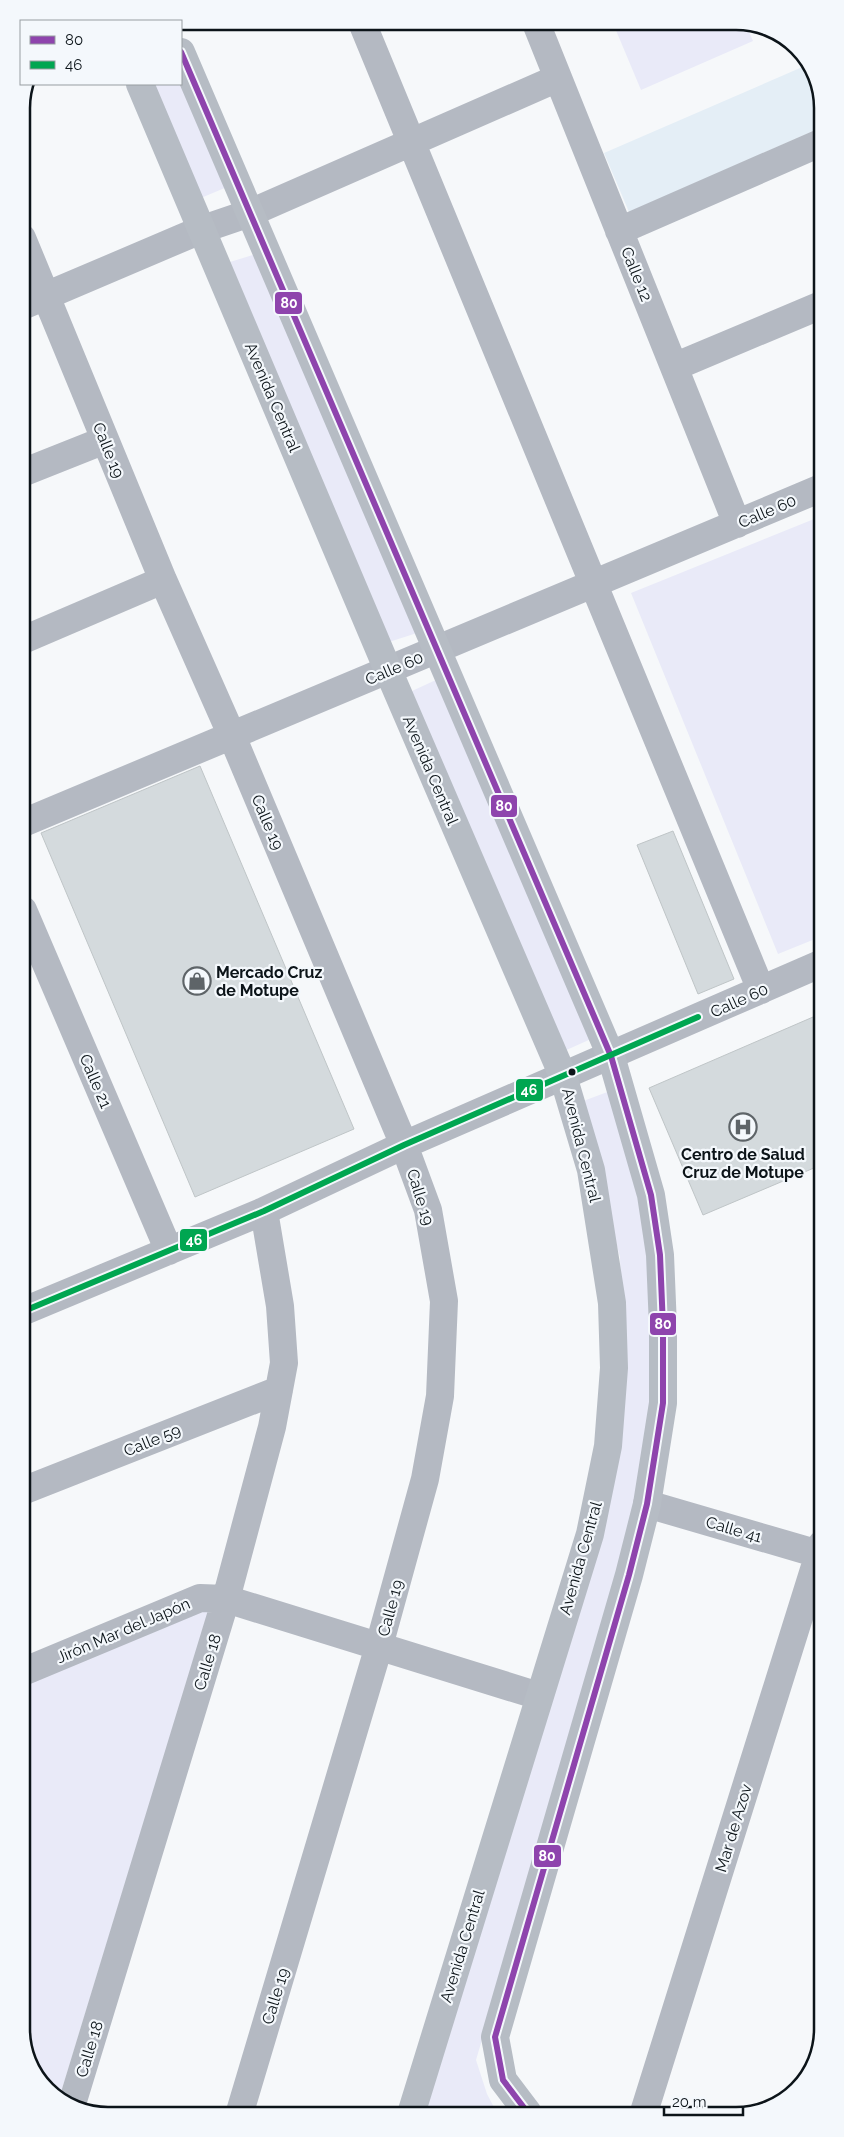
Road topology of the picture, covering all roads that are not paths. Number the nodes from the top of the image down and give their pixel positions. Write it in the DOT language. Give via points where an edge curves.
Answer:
graph roads {
  1 [pos="365,30"];
  2 [pos="539,30"];
  3 [pos="182,54"];
  4 [pos="558,78"];
  5 [pos="140,85"];
  6 [pos="411,142"];
  7 [pos="814,146"];
  8 [pos="250,213"];
  9 [pos="203,229"];
  10 [pos="619,231"];
  11 [pos="30,280"];
  12 [pos="34,301"];
  13 [pos="814,308"];
  14 [pos="674,367"];
  15 [pos="105,440"];
  16 [pos="30,470"];
  17 [pos="814,491"];
  18 [pos="737,524"];
  19 [pos="163,580"];
  20 [pos="593,584"];
  21 [pos="30,637"];
  22 [pos="437,650"];
  23 [pos="388,670"];
  24 [pos="232,736"];
  25 [pos="30,820"];
  26 [pos="30,926"];
  27 [pos="814,967"];
  28 [pos="761,990"];
  29 [pos="612,1056"];
  30 [pos="563,1076"];
  31 [pos="404,1145"];
  32 [pos="264,1211"];
  33 [pos="168,1251"];
  34 [pos="30,1308"];
  35 [pos="279,1390"];
  36 [pos="30,1488"];
  37 [pos="647,1504"];
  38 [pos="814,1549"];
  39 [pos="814,1573"];
  40 [pos="226,1599"];
  41 [pos="379,1646"];
  42 [pos="30,1669"];
  43 [pos="539,1696"];
  44 [pos="74,2099"];
  45 [pos="241,2107"];
  46 [pos="413,2107"];
  47 [pos="523,2107"];
  48 [pos="646,2107"];
  1 -- 6 [label="street"];
  2 -- 4 [label="street, Calle 12"];
  3 -- 8 [label="main road"];
  4 -- 6 [label="street"];
  4 -- 10 [label="street, Calle 12"];
  5 -- 9 [label="main road, Avenida Central"];
  6 -- 8 [label="street"];
  6 -- 20 [label="street"];
  7 -- 10 [label="street"];
  8 -- 9 [label="street"];
  8 -- 22 [label="main road"];
  9 -- 12 [label="street"];
  9 -- 23 [label="main road, Avenida Central"];
  10 -- 14 [label="street, Calle 12"];
  11 -- 12 [label="street, Calle 19"];
  12 -- 15 [label="street, Calle 19"];
  13 -- 14 [label="street"];
  14 -- 18 [label="street, Calle 12"];
  15 -- 16 [label="street"];
  15 -- 19 [label="street, Calle 19"];
  17 -- 18 [label="street, Calle 60"];
  18 -- 20 [label="street, Calle 60"];
  19 -- 21 [label="street"];
  19 -- 24 [label="street, Calle 19"];
  20 -- 22 [label="street, Calle 60"];
  20 -- 28 [label="street"];
  22 -- 23 [label="street, Calle 60"];
  22 -- 29 [label="main road"];
  23 -- 24 [label="street, Calle 60"];
  23 -- 30 [label="main road, Avenida Central"];
  24 -- 25 [label="street, Calle 60"];
  24 -- 31 [label="street, Calle 19"];
  26 -- 33 [label="street, Calle 21"];
  27 -- 28 [label="street, Calle 60"];
  28 -- 29 [label="street, Calle 60"];
  29 -- 30 [label="street, Calle 60"];
  29 -- 37 [label="main road" via="651,1195 660,1255 663,1404"];
  30 -- 31 [label="street, Calle 60"];
  30 -- 43 [label="main road, Avenida Central" via="592,1170 612,1303 614,1368 608,1446 590,1534"];
  31 -- 32 [label="street, Calle 60"];
  31 -- 41 [label="street, Calle 19" via="428,1210 444,1301 440,1396 425,1479"];
  32 -- 33 [label="street, Calle 60"];
  32 -- 35 [label="street, Calle 18" via="280,1306 284,1363"];
  33 -- 34 [label="street, Calle 60"];
  35 -- 36 [label="street, Calle 59"];
  35 -- 40 [label="street, Calle 18"];
  37 -- 38 [label="street, Calle 41"];
  37 -- 47 [label="main road" via="495,2037 503,2080"];
  39 -- 48 [label="street, Mar de Azov"];
  40 -- 41 [label="street, Jirón Mar del Japón"];
  40 -- 42 [label="street, Jirón Mar del Japón" via="200,1598"];
  40 -- 44 [label="street, Calle 18"];
  41 -- 43 [label="street, Jirón Mar del Japón"];
  41 -- 45 [label="street, Calle 19"];
  43 -- 46 [label="main road, Avenida Central"];
}
